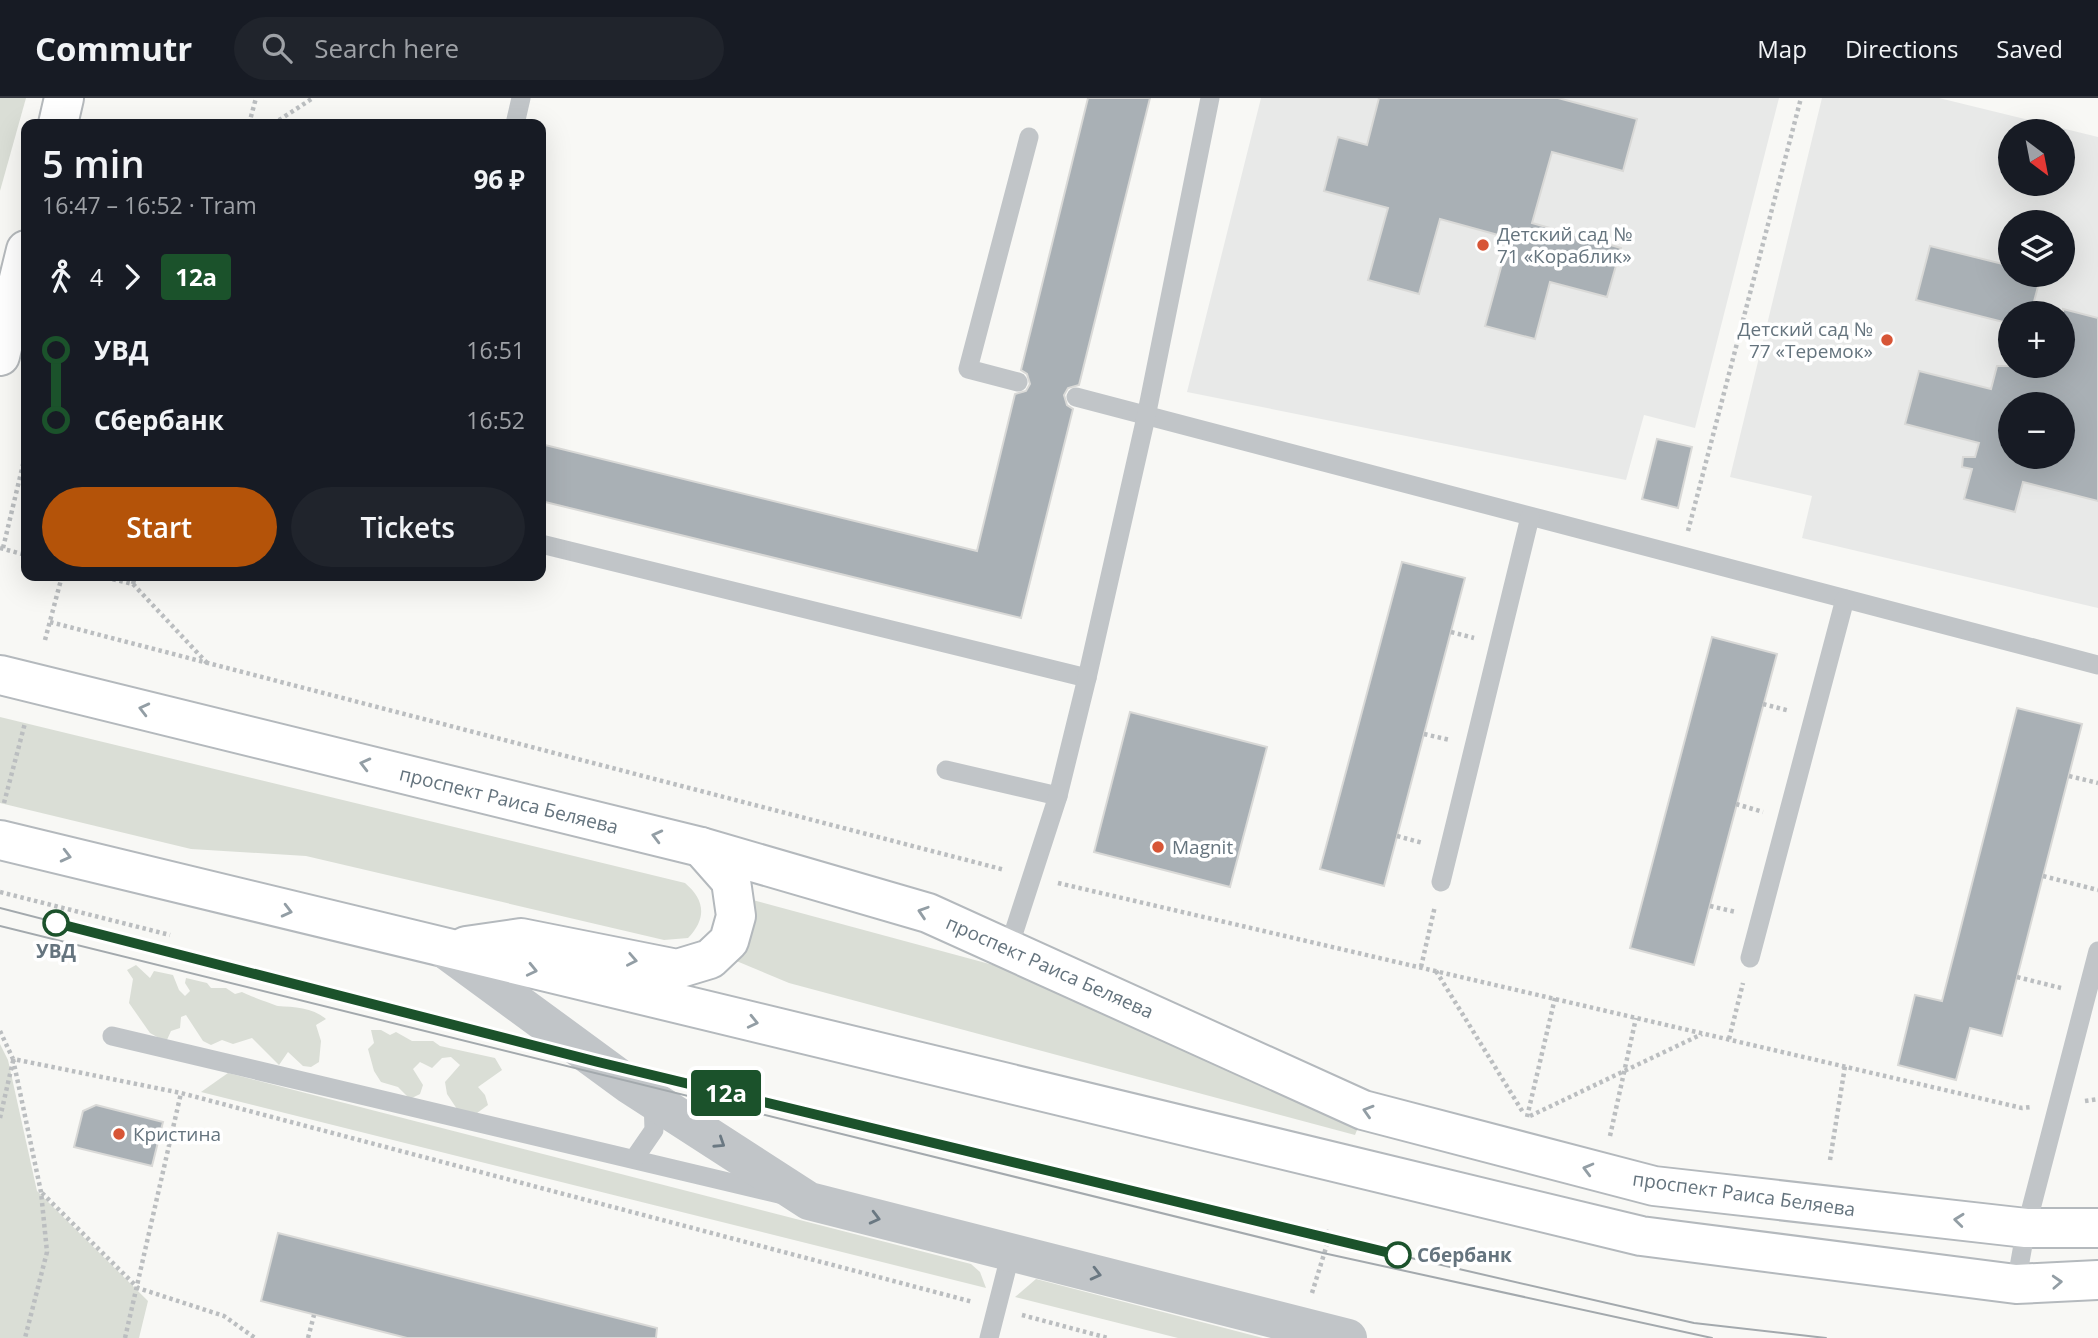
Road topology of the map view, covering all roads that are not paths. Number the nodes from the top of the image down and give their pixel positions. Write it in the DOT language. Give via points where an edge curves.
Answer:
graph roads {
  1 [pos="64,98"];
  2 [pos="522,98"];
  3 [pos="1210,98"];
  4 [pos="59,119"];
  5 [pos="516,119"];
  6 [pos="1029,137"];
  7 [pos="21,270"];
  8 [pos="0,356"];
  9 [pos="1018,382"];
  10 [pos="1076,397"];
  11 [pos="1146,416"];
  12 [pos="1530,517"];
  13 [pos="546,545"];
  14 [pos="1845,599"];
  15 [pos="2098,665"];
  16 [pos="0,676"];
  17 [pos="1087,678"];
  18 [pos="946,770"];
  19 [pos="1058,796"];
  20 [pos="2,822"];
  21 [pos="701,847"];
  22 [pos="1441,882"];
  23 [pos="1009,947"];
  24 [pos="444,949"];
  25 [pos="2098,951"];
  26 [pos="1750,958"];
  27 [pos="112,1036"];
  28 [pos="653,1100"];
  29 [pos="634,1159"];
  30 [pos="809,1201"];
  31 [pos="2098,1227"];
  32 [pos="2026,1228"];
  33 [pos="1011,1252"];
  34 [pos="2098,1280"];
  35 [pos="2016,1284"];
  36 [pos="1323,1334"];
  37 [pos="989,1338"];
  1 -- 4 [label="street"];
  2 -- 5 [label="lane"];
  3 -- 11 [label="lane"];
  6 -- 9 [label="lane" via="968,369"];
  7 -- 8 [label="street"];
  10 -- 11 [label="lane"];
  11 -- 12 [label="lane"];
  11 -- 17 [label="lane"];
  12 -- 14 [label="lane"];
  12 -- 22 [label="lane"];
  13 -- 17 [label="lane"];
  14 -- 15 [label="lane"];
  14 -- 26 [label="lane"];
  21 -- 16 [label="street, проспект Раиса Беляева, one-way"];
  17 -- 19 [label="lane"];
  18 -- 19 [label="lane"];
  19 -- 23 [label="lane"];
  20 -- 24 [label="street, one-way"];
  23 -- 21 [label="street, проспект Раиса Беляева, one-way" via="929,913"];
  24 -- 21 [label="street, one-way" via="521,938 677,969 710,959 729,941 736,916 730,881"];
  32 -- 23 [label="street, проспект Раиса Беляева, one-way" via="1654,1186 1363,1110"];
  24 -- 28 [label="street"];
  24 -- 35 [label="street, one-way" via="1641,1236"];
  25 -- 32 [label="lane"];
  27 -- 29 [label="lane"];
  28 -- 29 [label="lane" via="654,1130"];
  28 -- 30 [label="street, one-way"];
  29 -- 30 [label="lane"];
  30 -- 33 [label="street, one-way"];
  31 -- 32 [label="street, проспект Раиса Беляева"];
  32 -- 35 [label="lane"];
  33 -- 36 [label="street, one-way"];
  33 -- 37 [label="lane"];
  35 -- 34 [label="street, one-way"];
}
